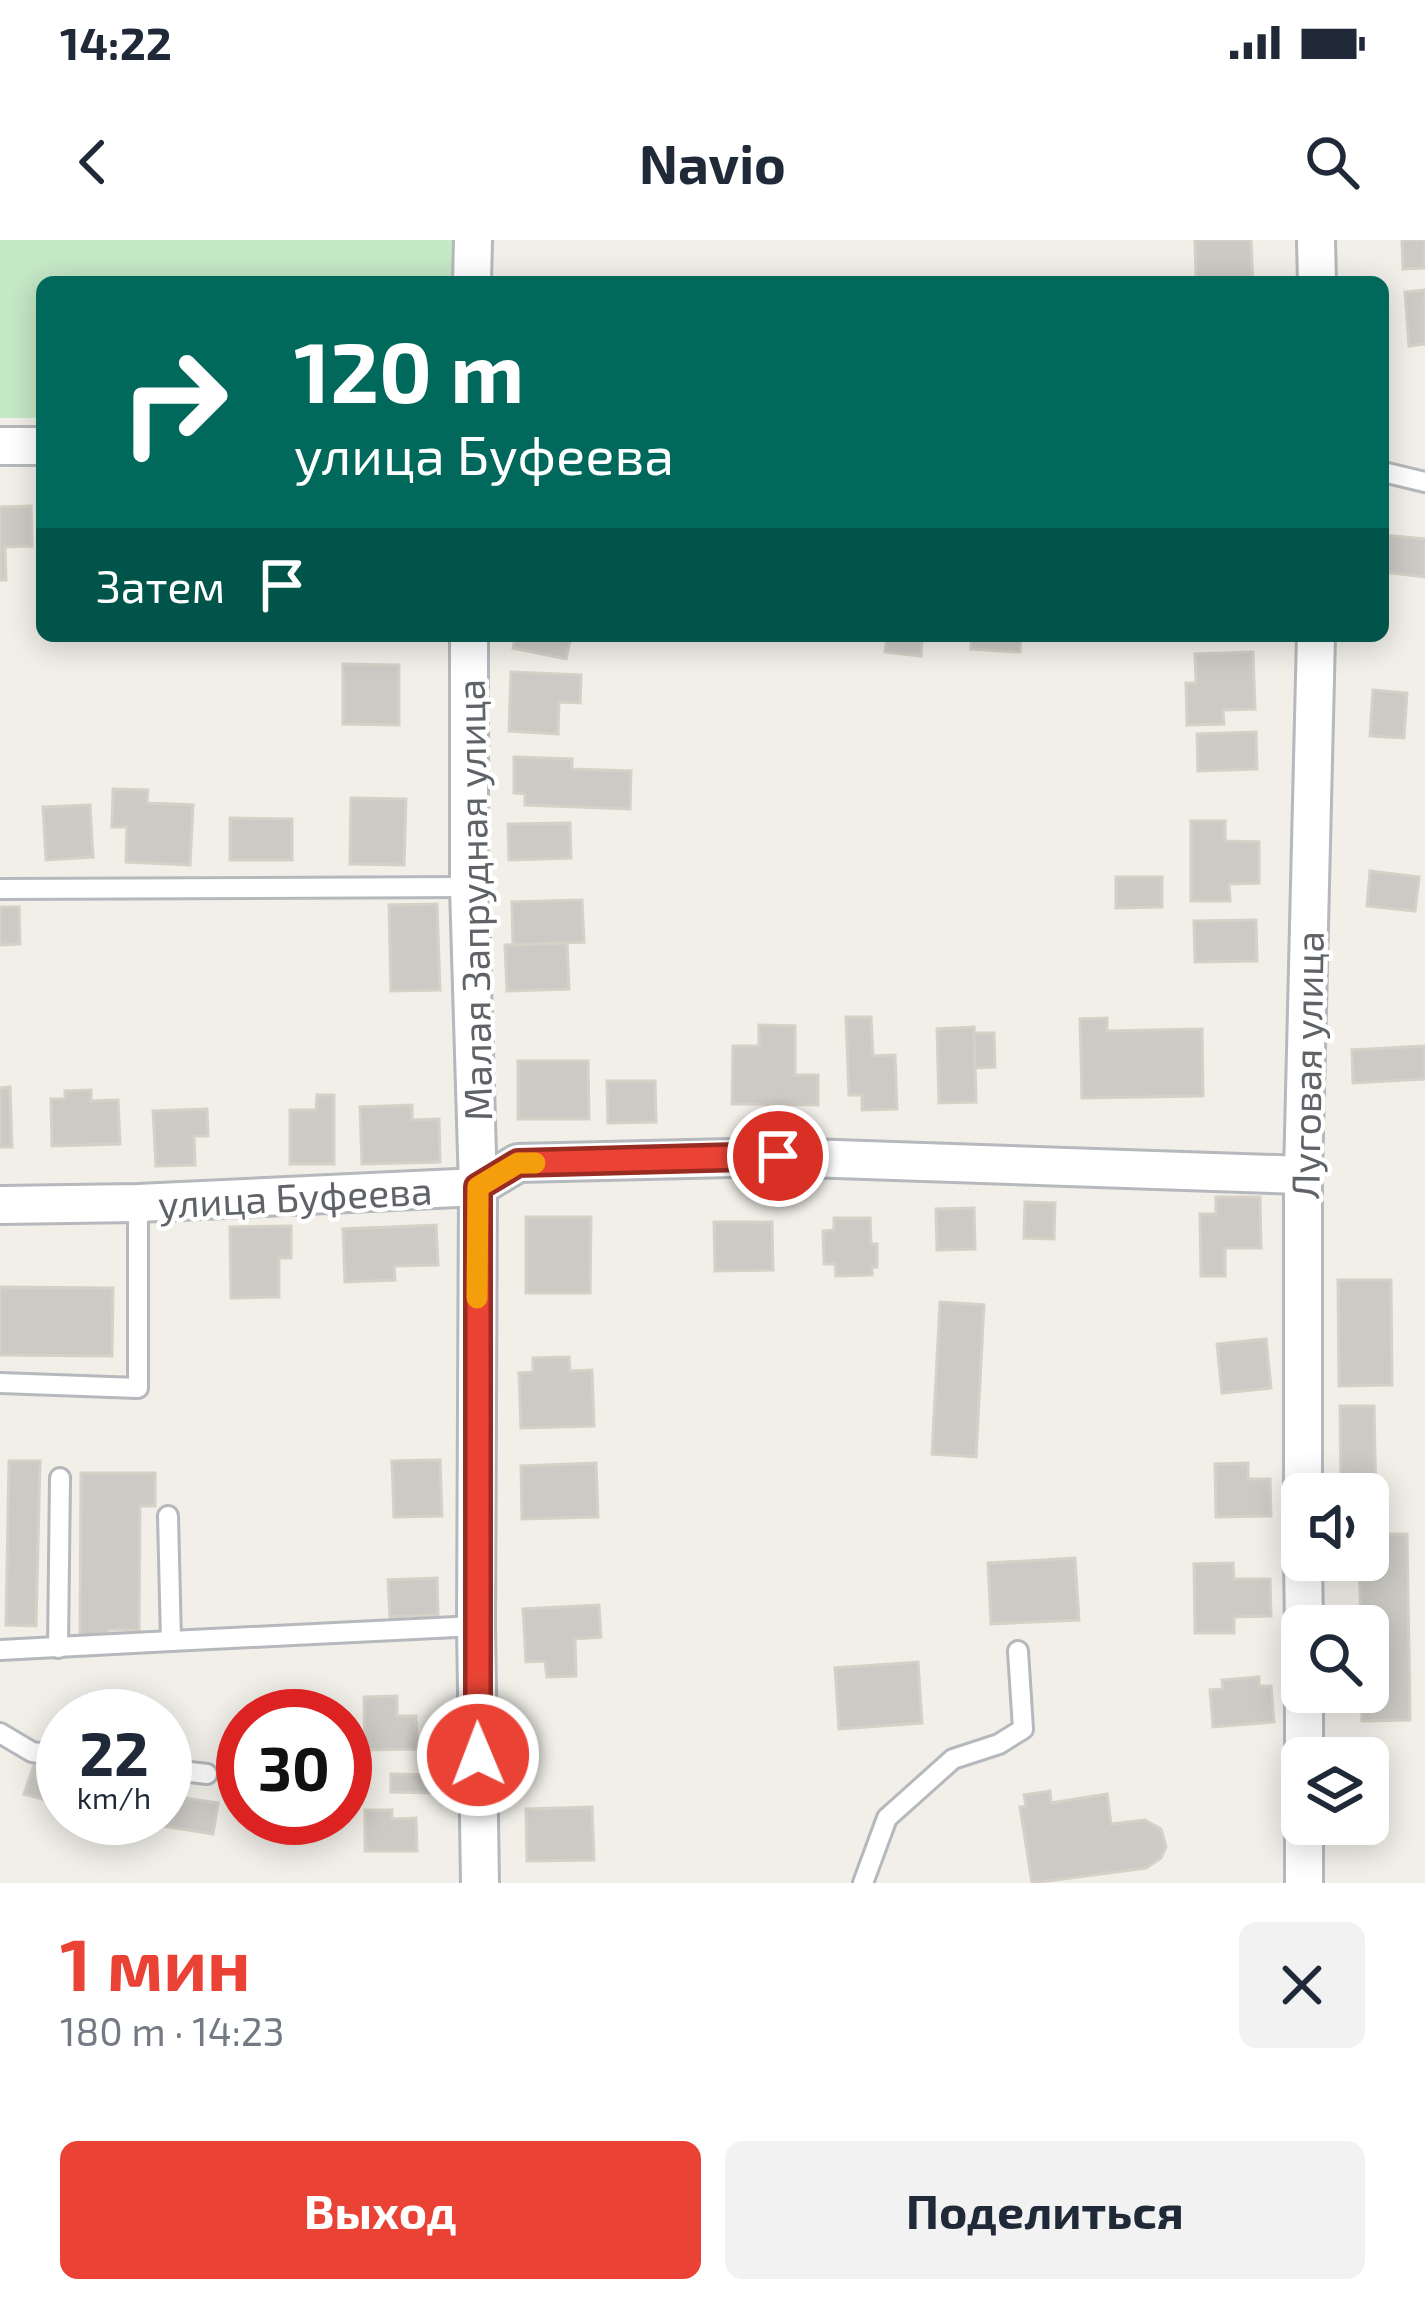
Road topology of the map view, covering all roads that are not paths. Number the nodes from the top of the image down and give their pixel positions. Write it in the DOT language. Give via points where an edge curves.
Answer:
graph roads {
  1 [pos="472,240"];
  2 [pos="1316,240"];
  3 [pos="472,276"];
  4 [pos="1317,276"];
  5 [pos="0,446"];
  6 [pos="36,446"];
  7 [pos="1389,473"];
  8 [pos="1425,482"];
  9 [pos="469,642"];
  10 [pos="1316,642"];
  11 [pos="470,887"];
  12 [pos="0,889"];
  13 [pos="1303,1175"];
  14 [pos="478,1187"];
  15 [pos="138,1203"];
  16 [pos="0,1205"];
  17 [pos="0,1383"];
  18 [pos="1303,1473"];
  19 [pos="60,1478"];
  20 [pos="168,1516"];
  21 [pos="476,1626"];
  22 [pos="171,1641"];
  23 [pos="58,1648"];
  24 [pos="0,1650"];
  25 [pos="1018,1651"];
  26 [pos="0,1733"];
  27 [pos="36,1753"];
  28 [pos="192,1772"];
  29 [pos="207,1774"];
  30 [pos="1304,1845"];
  31 [pos="480,1883"];
  32 [pos="863,1883"];
  33 [pos="1304,1883"];
  1 -- 3 [label="street"];
  2 -- 4 [label="street"];
  5 -- 6 [label="street"];
  7 -- 8 [label="lane"];
  9 -- 11 [label="street, Малая Запрудная улица"];
  10 -- 13 [label="street, Луговая улица"];
  11 -- 12 [label="lane"];
  11 -- 14 [label="street, Малая Запрудная улица"];
  13 -- 14 [label="street, улица Буфеева" via="778,1156 518,1163"];
  13 -- 18 [label="street, Луговая улица"];
  14 -- 15 [label="street, улица Буфеева"];
  14 -- 21 [label="street, Малая Запрудная улица"];
  15 -- 16 [label="street, улица Буфеева"];
  15 -- 17 [label="lane" via="138,1388"];
  19 -- 23 [label="lane"];
  20 -- 22 [label="lane"];
  21 -- 22 [label="lane"];
  21 -- 31 [label="street, Малая Запрудная улица"];
  22 -- 23 [label="lane"];
  23 -- 24 [label="lane"];
  25 -- 32 [label="lane" via="1023,1729 953,1759 887,1818"];
  26 -- 27 [label="lane"];
  28 -- 29 [label="lane"];
  30 -- 33 [label="street"];
}
